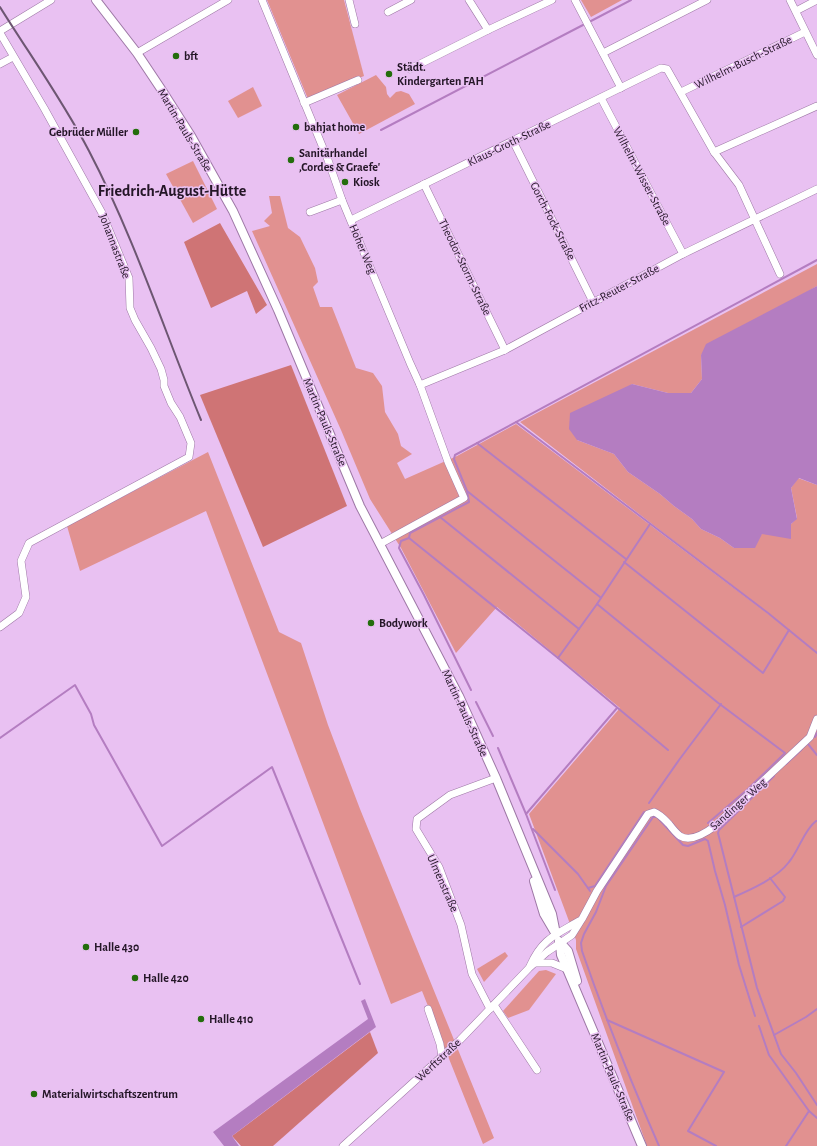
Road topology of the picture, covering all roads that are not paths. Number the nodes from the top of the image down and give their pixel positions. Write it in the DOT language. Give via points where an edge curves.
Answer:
graph roads {
  1 [pos="51,0"];
  2 [pos="96,0"];
  3 [pos="228,0"];
  4 [pos="262,0"];
  5 [pos="349,0"];
  6 [pos="411,0"];
  7 [pos="470,0"];
  8 [pos="552,0"];
  9 [pos="575,0"];
  10 [pos="707,0"];
  11 [pos="790,0"];
  12 [pos="817,0"];
  13 [pos="796,11"];
  14 [pos="388,12"];
  15 [pos="354,24"];
  16 [pos="488,30"];
  17 [pos="0,32"];
  18 [pos="806,32"];
  19 [pos="137,53"];
  20 [pos="603,54"];
  21 [pos="817,54"];
  22 [pos="13,57"];
  23 [pos="0,64"];
  24 [pos="410,69"];
  25 [pos="358,80"];
  26 [pos="621,88"];
  27 [pos="681,92"];
  28 [pos="601,98"];
  29 [pos="304,103"];
  30 [pos="817,106"];
  31 [pos="513,141"];
  32 [pos="714,152"];
  33 [pos="424,184"];
  34 [pos="817,188"];
  35 [pos="342,200"];
  36 [pos="310,212"];
  37 [pos="755,218"];
  38 [pos="351,220"];
  39 [pos="683,254"];
  40 [pos="780,274"];
  41 [pos="593,302"];
  42 [pos="505,350"];
  43 [pos="420,385"];
  44 [pos="380,544"];
  45 [pos="0,627"];
  46 [pos="817,719"];
  47 [pos="496,778"];
  48 [pos="582,919"];
  49 [pos="556,934"];
  50 [pos="560,944"];
  51 [pos="532,966"];
  52 [pos="567,969"];
  53 [pos="492,1007"];
  54 [pos="584,1008"];
  55 [pos="428,1009"];
  56 [pos="442,1057"];
  57 [pos="537,1070"];
  58 [pos="343,1146"];
  59 [pos="642,1146"];
  1 -- 17 [label="street"];
  2 -- 19 [label="street, Martin-Pauls-Straße"];
  3 -- 19 [label="street"];
  4 -- 29 [label="street, Hoher Weg"];
  5 -- 15 [label="street"];
  6 -- 14 [label="street"];
  7 -- 16 [label="street"];
  8 -- 16 [label="street"];
  9 -- 20 [label="street"];
  10 -- 20 [label="street"];
  11 -- 13 [label="street"];
  12 -- 13 [label="street"];
  13 -- 18 [label="street"];
  16 -- 24 [label="street"];
  17 -- 22 [label="street, Johannastraße"];
  18 -- 21 [label="street"];
  18 -- 27 [label="street, Wilhelm-Busch-Straße"];
  19 -- 44 [label="street, Martin-Pauls-Straße" via="191,136 232,212 278,310 360,506"];
  20 -- 26 [label="street"];
  22 -- 23 [label="street"];
  22 -- 45 [label="street, Johannastraße" via="102,213 129,278 130,308 161,370 171,403 192,443 189,457 29,543 22,561 26,596 19,613"];
  25 -- 29 [label="street"];
  26 -- 27 [label="street, Klaus-Groth-Straße" via="661,68 667,69"];
  26 -- 28 [label="street, Klaus-Groth-Straße"];
  27 -- 32 [label="street"];
  28 -- 31 [label="street, Klaus-Groth-Straße"];
  28 -- 39 [label="street, Wilhelm-Wisser-Straße"];
  29 -- 35 [label="street, Hoher Weg"];
  30 -- 32 [label="street"];
  31 -- 33 [label="street, Klaus-Groth-Straße"];
  31 -- 41 [label="street, Gorch-Fock-Straße"];
  32 -- 37 [label="street" via="739,185"];
  33 -- 38 [label="street, Klaus-Groth-Straße"];
  33 -- 42 [label="street, Theodor-Storm-Straße"];
  34 -- 37 [label="street, Fritz-Reuter-Straße"];
  35 -- 36 [label="street"];
  35 -- 38 [label="street, Hoher Weg"];
  37 -- 39 [label="street, Fritz-Reuter-Straße"];
  37 -- 40 [label="street"];
  38 -- 43 [label="street, Hoher Weg"];
  39 -- 41 [label="street, Fritz-Reuter-Straße"];
  41 -- 42 [label="street, Fritz-Reuter-Straße"];
  42 -- 43 [label="street, Fritz-Reuter-Straße"];
  43 -- 44 [label="street, Hoher Weg" via="464,498"];
  44 -- 47 [label="street, Martin-Pauls-Straße" via="459,696"];
  46 -- 48 [label="street, Sandinger Weg" via="810,737 709,830 691,839 685,838 680,836 660,814 648,814 597,891"];
  47 -- 49 [label="street, Martin-Pauls-Straße" via="552,914"];
  47 -- 53 [label="street, Ulmenstraße" via="450,794 417,819 416,830 439,867 461,925 472,974"];
  48 -- 49 [label="street"];
  48 -- 50 [label="street, Sandinger Weg" via="572,934"];
  49 -- 50 [label="street, Martin-Pauls-Straße"];
  49 -- 51 [label="street, Werftstraße" via="543,943 535,955"];
  50 -- 51 [label="street, Werftstraße"];
  50 -- 52 [label="street, Martin-Pauls-Straße" via="561,955"];
  50 -- 54 [label="street, Martin-Pauls-Straße" via="570,955"];
  51 -- 52 [label="street" via="546,962"];
  51 -- 53 [label="street, Werftstraße"];
  52 -- 54 [label="street, Martin-Pauls-Straße"];
  53 -- 56 [label="street, Werftstraße"];
  53 -- 57 [label="street, Ulmenstraße"];
  54 -- 59 [label="street, Martin-Pauls-Straße"];
  55 -- 56 [label="street"];
  56 -- 58 [label="street, Werftstraße"];
}
